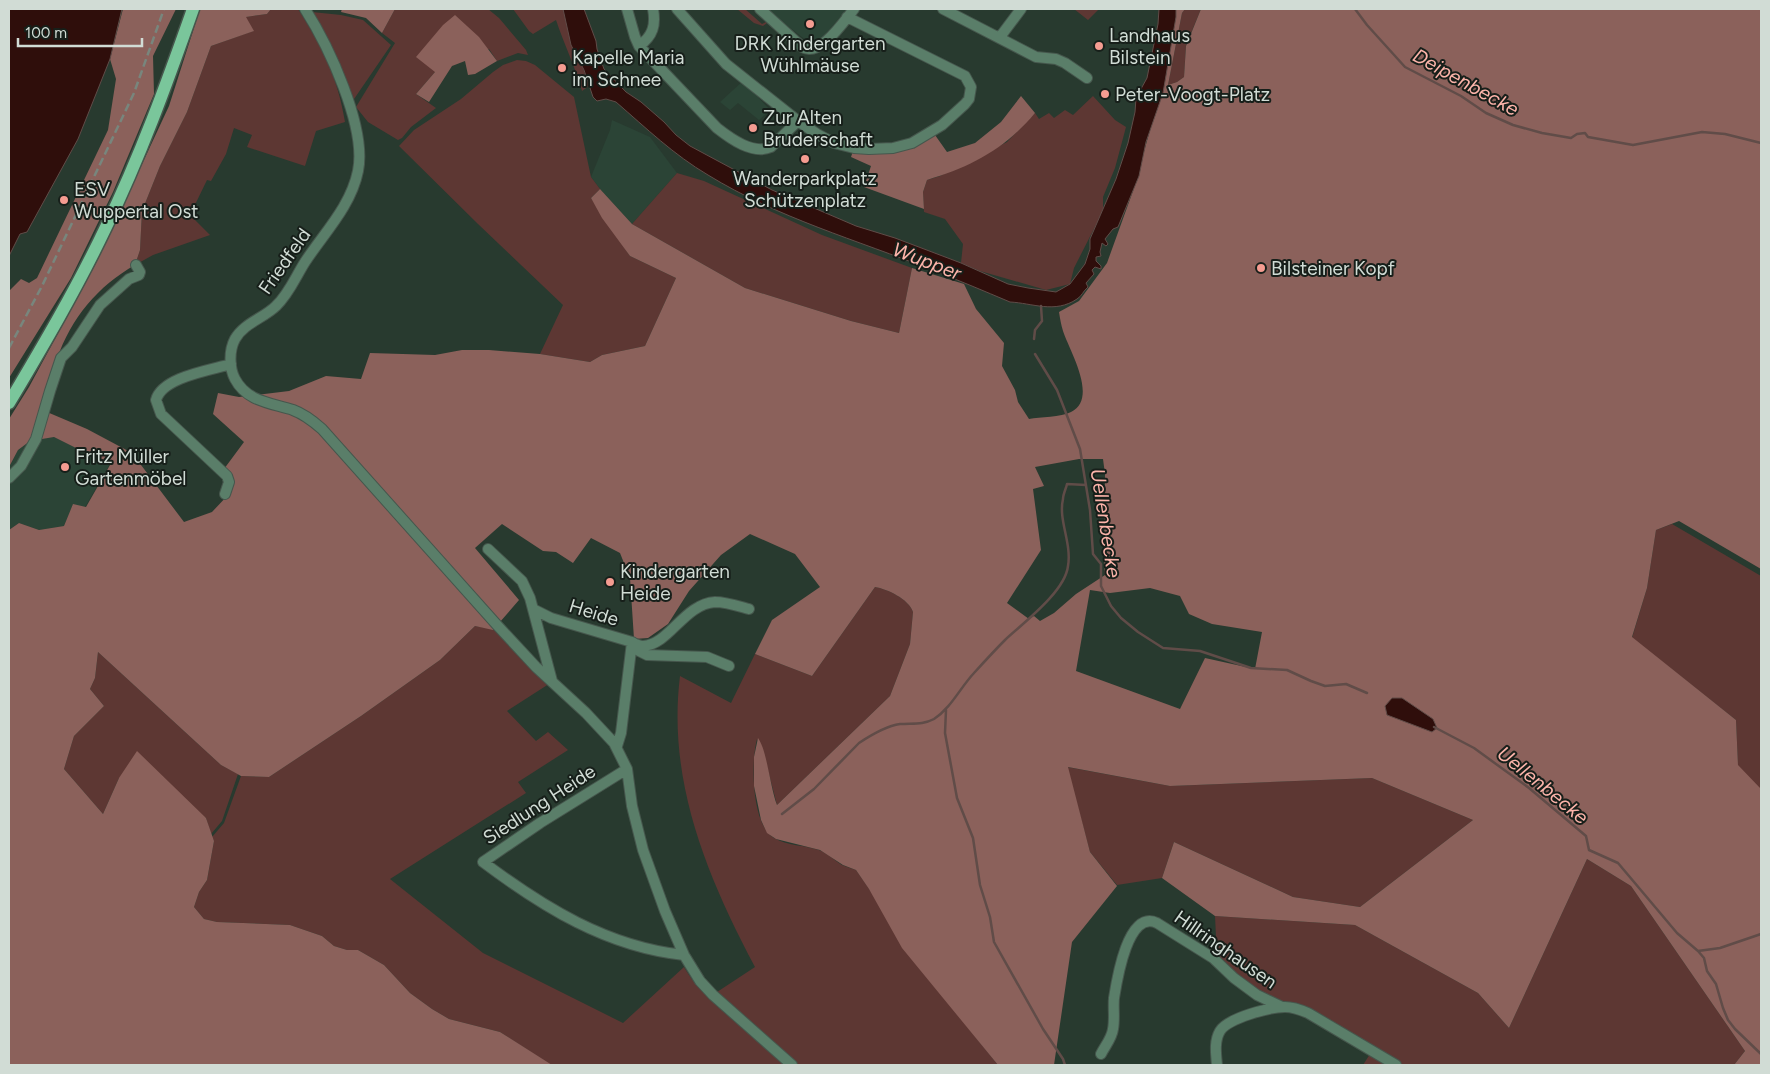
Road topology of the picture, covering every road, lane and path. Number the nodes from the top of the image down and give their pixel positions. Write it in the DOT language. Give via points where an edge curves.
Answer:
graph roads {
  1 [pos="193,9"];
  2 [pos="305,9"];
  3 [pos="627,9"];
  4 [pos="653,9"];
  5 [pos="676,9"];
  6 [pos="760,9"];
  7 [pos="942,9"];
  8 [pos="1021,9"];
  9 [pos="851,13"];
  10 [pos="1000,37"];
  11 [pos="639,46"];
  12 [pos="1087,78"];
  13 [pos="798,121"];
  14 [pos="136,265"];
  15 [pos="231,364"];
  16 [pos="9,404"];
  17 [pos="9,478"];
  18 [pos="225,494"];
  19 [pos="488,549"];
  20 [pos="533,609"];
  21 [pos="749,609"];
  22 [pos="632,642"];
  23 [pos="729,666"];
  24 [pos="552,682"];
  25 [pos="617,746"];
  26 [pos="627,769"];
  27 [pos="684,956"];
  28 [pos="1282,1007"];
  29 [pos="1101,1054"];
  30 [pos="792,1065"];
  31 [pos="1216,1065"];
  32 [pos="1396,1065"];
  1 -- 16 [label="main road" via="142,145 109,221 58,321"];
  2 -- 15 [label="street, Friedfeld" via="345,92 358,138 358,171 346,203 282,300 235,339"];
  3 -- 11 [label="street"];
  4 -- 11 [label="street" via="652,33"];
  5 -- 13 [label="street" via="726,64"];
  6 -- 9 [label="street" via="809,50 820,46"];
  7 -- 10 [label="street"];
  8 -- 10 [label="street"];
  9 -- 13 [label="street" via="965,76 971,87 969,99 942,125 912,143 893,148 854,148 816,134"];
  10 -- 12 [label="street" via="1036,58 1065,63"];
  11 -- 13 [label="street" via="717,128 745,146 760,150 771,147"];
  14 -- 17 [label="street" via="139,275 128,279 100,305 61,358 36,439 21,466"];
  15 -- 18 [label="street" via="174,381 159,392 156,400 161,414 227,476 229,482"];
  15 -- 24 [label="street" via="235,379 248,395 298,412 322,428 497,625"];
  19 -- 20 [label="street" via="522,581"];
  20 -- 22 [label="street, Heide" via="551,618"];
  20 -- 24 [label="street"];
  21 -- 22 [label="street" via="713,602 691,610 666,635 653,642 642,646"];
  22 -- 23 [label="street" via="647,655 707,658"];
  22 -- 25 [label="street, Heide"];
  24 -- 25 [label="street"];
  25 -- 26 [label="street"];
  26 -- 27 [label="street" via="643,850"];
  26 -- 27 [label="street, Siedlung Heide" via="483,862 532,897 580,925 629,944"];
  27 -- 30 [label="street" via="713,995"];
  28 -- 29 [label="street, Hillringhausen" via="1257,995 1213,958 1157,923 1145,921 1136,928 1128,943 1114,1000 1113,1029"];
  28 -- 31 [label="street, Hillringhausen" via="1242,1017 1224,1026 1216,1039"];
  28 -- 32 [label="street, Hillringhausen" via="1308,1013"];
}
